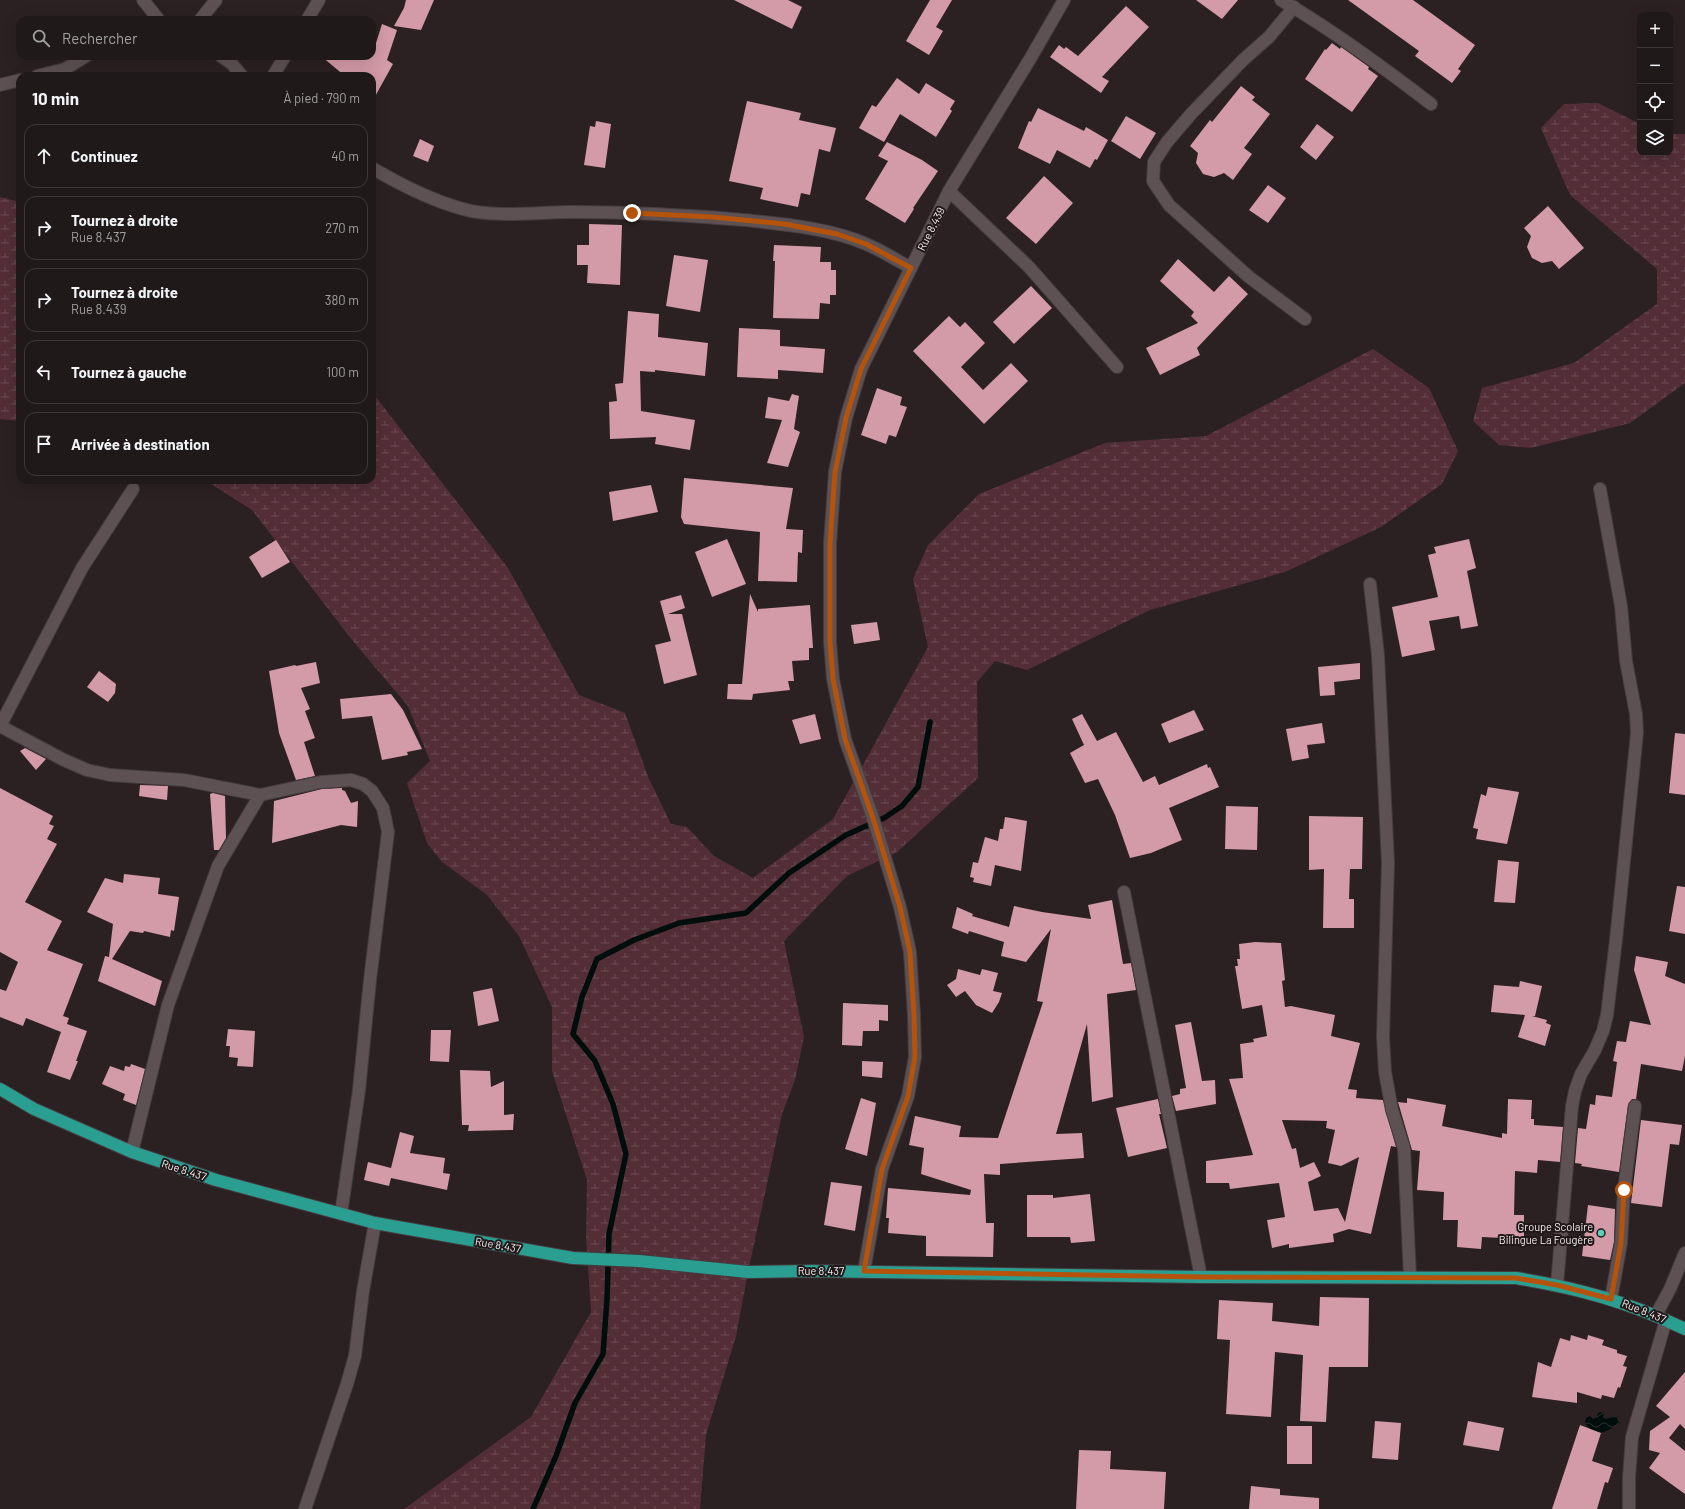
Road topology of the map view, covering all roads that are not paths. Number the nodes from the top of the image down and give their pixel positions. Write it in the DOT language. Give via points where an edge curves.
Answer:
graph roads {
  1 [pos="143,0"];
  2 [pos="216,0"];
  3 [pos="319,0"];
  4 [pos="1064,0"];
  5 [pos="1281,0"];
  6 [pos="1294,7"];
  7 [pos="152,16"];
  8 [pos="203,16"];
  9 [pos="309,16"];
  10 [pos="80,60"];
  11 [pos="226,60"];
  12 [pos="283,60"];
  13 [pos="53,72"];
  14 [pos="239,72"];
  15 [pos="276,72"];
  16 [pos="16,81"];
  17 [pos="0,85"];
  18 [pos="1431,104"];
  19 [pos="376,170"];
  20 [pos="949,191"];
  21 [pos="911,268"];
  22 [pos="1305,319"];
  23 [pos="1117,367"];
  24 [pos="1600,489"];
  25 [pos="133,490"];
  26 [pos="1370,584"];
  27 [pos="0,726"];
  28 [pos="260,795"];
  29 [pos="1124,892"];
  30 [pos="0,1089"];
  31 [pos="1635,1106"];
  32 [pos="132,1152"];
  33 [pos="341,1214"];
  34 [pos="375,1223"];
  35 [pos="1685,1254"];
  36 [pos="864,1271"];
  37 [pos="1201,1277"];
  38 [pos="1410,1277"];
  39 [pos="1557,1285"];
  40 [pos="1611,1299"];
  41 [pos="1661,1317"];
  42 [pos="1685,1329"];
  43 [pos="306,1509"];
  44 [pos="1629,1509"];
  1 -- 7 [label="street"];
  2 -- 8 [label="street"];
  3 -- 9 [label="street"];
  4 -- 20 [label="street, Rue 8.439"];
  5 -- 6 [label="street"];
  6 -- 18 [label="street" via="1372,59"];
  6 -- 22 [label="street" via="1269,37 1196,108 1167,142 1154,162 1153,181 1169,205 1249,277"];
  10 -- 13 [label="street" via="65,69"];
  11 -- 14 [label="street"];
  12 -- 15 [label="street"];
  16 -- 17 [label="street"];
  19 -- 21 [label="street" via="406,188 464,210 497,213 632,213 784,224 837,234 866,244"];
  20 -- 21 [label="street, Rue 8.439"];
  20 -- 23 [label="street" via="1029,267"];
  21 -- 36 [label="street, Rue 8.439" via="861,369 846,418 835,472 830,544 830,642 833,679 845,739 873,818 900,907 910,952 914,1016 915,1057 908,1096 882,1169"];
  24 -- 39 [label="street" via="1621,606 1626,661 1636,714 1636,733 1607,1015 1595,1050 1581,1074 1572,1106"];
  25 -- 27 [label="street" via="82,568"];
  26 -- 38 [label="street" via="1378,655 1388,863 1383,1044 1392,1110 1404,1148"];
  27 -- 28 [label="street" via="87,770 110,775 184,780"];
  28 -- 32 [label="street" via="218,866 168,1005"];
  28 -- 33 [label="street" via="321,782 351,780 363,784 372,791 382,808 388,832 359,1090"];
  29 -- 37 [label="street"];
  30 -- 32 [label="main road, Rue 8.437" via="34,1109"];
  31 -- 40 [label="street" via="1624,1190 1621,1243"];
  32 -- 33 [label="main road, Rue 8.437" via="216,1180"];
  33 -- 34 [label="main road, Rue 8.437"];
  34 -- 36 [label="main road, Rue 8.437" via="573,1258 748,1272"];
  34 -- 43 [label="street" via="362,1291 355,1356"];
  35 -- 41 [label="street"];
  36 -- 37 [label="main road, Rue 8.437"];
  37 -- 38 [label="main road, Rue 8.437"];
  38 -- 39 [label="main road, Rue 8.437" via="1516,1278"];
  39 -- 40 [label="main road, Rue 8.437"];
  40 -- 41 [label="main road, Rue 8.437"];
  41 -- 42 [label="main road, Rue 8.437"];
  41 -- 44 [label="street" via="1632,1437"];
}
